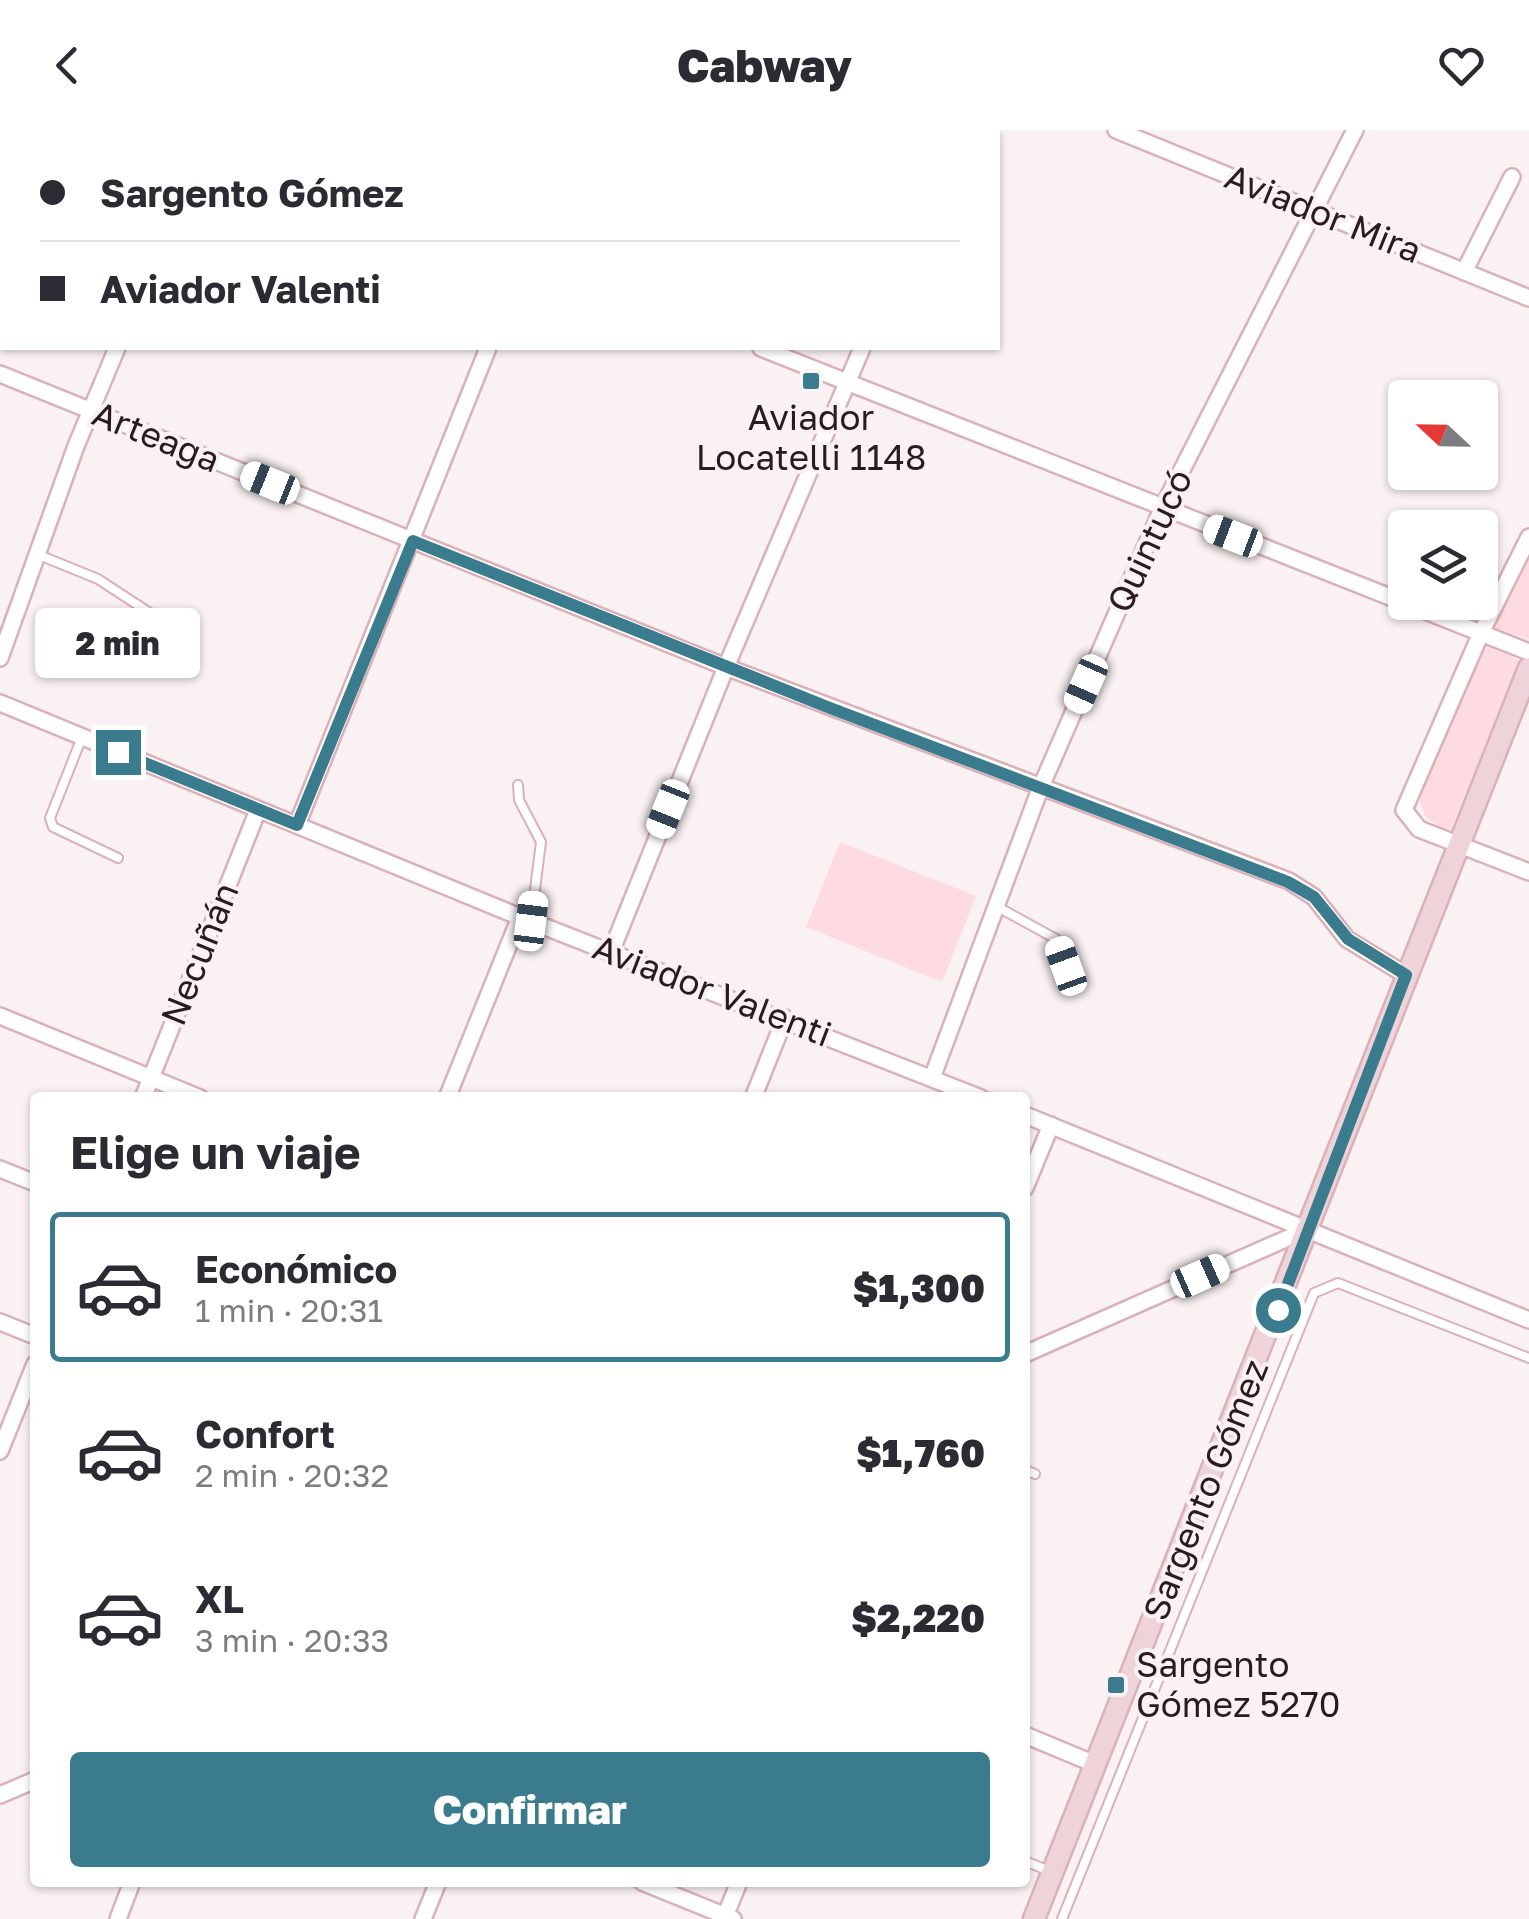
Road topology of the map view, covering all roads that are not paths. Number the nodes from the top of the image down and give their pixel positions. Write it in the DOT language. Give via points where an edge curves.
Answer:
graph roads {
  1 [pos="1116,130"];
  2 [pos="1355,130"];
  3 [pos="1512,176"];
  4 [pos="1314,210"];
  5 [pos="1464,272"];
  6 [pos="1529,298"];
  7 [pos="116,350"];
  8 [pos="487,350"];
  9 [pos="765,350"];
  10 [pos="861,350"];
  11 [pos="0,374"];
  12 [pos="846,381"];
  13 [pos="90,410"];
  14 [pos="1162,508"];
  15 [pos="1529,537"];
  16 [pos="413,541"];
  17 [pos="39,555"];
  18 [pos="190,631"];
  19 [pos="1481,633"];
  20 [pos="1529,652"];
  21 [pos="0,658"];
  22 [pos="726,667"];
  23 [pos="1529,668"];
  24 [pos="0,703"];
  25 [pos="82,737"];
  26 [pos="518,785"];
  27 [pos="1040,789"];
  28 [pos="258,810"];
  29 [pos="297,825"];
  30 [pos="1458,843"];
  31 [pos="118,858"];
  32 [pos="1529,872"];
  33 [pos="996,906"];
  34 [pos="526,919"];
  35 [pos="611,952"];
  36 [pos="1066,966"];
  37 [pos="1406,975"];
  38 [pos="0,1016"];
  39 [pos="785,1018"];
  40 [pos="151,1077"];
  41 [pos="932,1078"];
  42 [pos="145,1092"];
  43 [pos="186,1092"];
  44 [pos="451,1092"];
  45 [pos="755,1092"];
  46 [pos="966,1092"];
  47 [pos="1030,1117"];
  48 [pos="1051,1125"];
  49 [pos="0,1169"];
  50 [pos="1030,1176"];
  51 [pos="30,1181"];
  52 [pos="1306,1230"];
  53 [pos="1529,1320"];
  54 [pos="0,1322"];
  55 [pos="30,1334"];
  56 [pos="1030,1352"];
  57 [pos="1529,1358"];
  58 [pos="30,1376"];
  59 [pos="0,1451"];
  60 [pos="1030,1472"];
  61 [pos="1035,1474"];
  62 [pos="1030,1737"];
  63 [pos="1097,1764"];
  64 [pos="30,1782"];
  65 [pos="0,1795"];
  66 [pos="1030,1863"];
  67 [pos="1053,1873"];
  68 [pos="130,1887"];
  69 [pos="436,1887"];
  70 [pos="654,1887"];
  71 [pos="737,1887"];
  72 [pos="727,1918"];
  73 [pos="118,1919"];
  74 [pos="423,1919"];
  75 [pos="1034,1919"];
  76 [pos="1062,1919"];
  1 -- 4 [label="street, Aviador Mira"];
  2 -- 4 [label="street, Quintucó"];
  3 -- 5 [label="street"];
  4 -- 5 [label="street, Aviador Mira"];
  4 -- 14 [label="street, Quintucó"];
  5 -- 6 [label="street, Aviador Mira"];
  7 -- 13 [label="street"];
  8 -- 16 [label="street"];
  9 -- 12 [label="street"];
  10 -- 12 [label="street"];
  11 -- 13 [label="street, Arteaga"];
  12 -- 14 [label="street"];
  12 -- 22 [label="street"];
  13 -- 16 [label="street, Arteaga"];
  13 -- 17 [label="street"];
  14 -- 19 [label="street"];
  14 -- 27 [label="street, Quintucó"];
  15 -- 19 [label="street"];
  16 -- 22 [label="street, Arteaga"];
  16 -- 29 [label="street"];
  17 -- 18 [label="lane" via="98,578"];
  17 -- 21 [label="street"];
  19 -- 20 [label="street"];
  19 -- 30 [label="street" via="1404,810 1420,829"];
  22 -- 27 [label="street, Arteaga"];
  22 -- 35 [label="street"];
  23 -- 30 [label="main road, Sargento Gómez"];
  24 -- 25 [label="street, Aviador Valenti"];
  25 -- 28 [label="street, Aviador Valenti"];
  25 -- 31 [label="lane" via="52,827"];
  26 -- 34 [label="lane" via="518,800 541,842"];
  27 -- 33 [label="street, Quintucó"];
  27 -- 37 [label="street, Arteaga" via="1288,882 1314,897 1348,939"];
  28 -- 29 [label="street, Aviador Valenti"];
  28 -- 40 [label="street, Necuñán"];
  29 -- 34 [label="street, Aviador Valenti"];
  30 -- 32 [label="street"];
  30 -- 37 [label="main road, Sargento Gómez"];
  33 -- 36 [label="lane" via="1056,939"];
  33 -- 41 [label="street, Quintucó"];
  34 -- 35 [label="street, Aviador Valenti"];
  34 -- 44 [label="street"];
  35 -- 39 [label="street, Aviador Valenti"];
  37 -- 52 [label="main road, Sargento Gómez"];
  38 -- 40 [label="street"];
  39 -- 41 [label="street, Aviador Valenti"];
  39 -- 45 [label="street"];
  40 -- 42 [label="street, Necuñán"];
  40 -- 43 [label="street"];
  41 -- 46 [label="street, Aviador Valenti"];
  47 -- 48 [label="street"];
  48 -- 50 [label="street"];
  48 -- 52 [label="street"];
  49 -- 51 [label="street"];
  52 -- 53 [label="street"];
  52 -- 56 [label="street"];
  52 -- 63 [label="main road, Sargento Gómez"];
  54 -- 55 [label="street"];
  57 -- 76 [label="lane" via="1338,1283 1314,1293"];
  58 -- 59 [label="street"];
  60 -- 61 [label="lane"];
  62 -- 63 [label="street"];
  63 -- 67 [label="main road, Sargento Gómez"];
  64 -- 65 [label="street"];
  66 -- 67 [label="lane"];
  67 -- 75 [label="main road, Sargento Gómez"];
  68 -- 73 [label="street"];
  69 -- 74 [label="street"];
  70 -- 72 [label="street"];
  71 -- 72 [label="street"];
}
